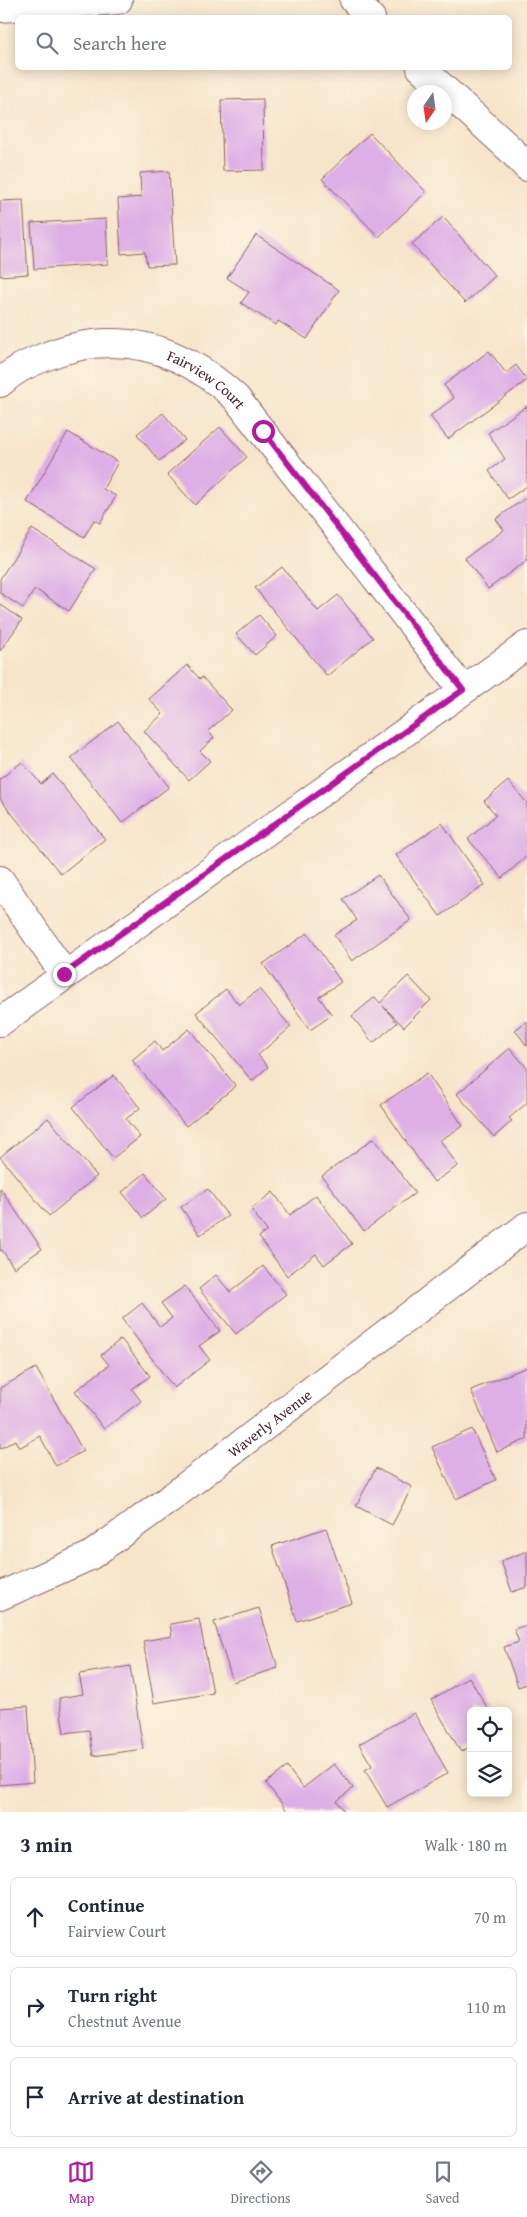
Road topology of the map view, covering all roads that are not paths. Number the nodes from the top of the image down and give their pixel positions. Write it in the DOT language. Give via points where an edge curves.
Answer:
graph roads {
  1 [pos="118,0"];
  2 [pos="354,0"];
  3 [pos="0,8"];
  4 [pos="368,15"];
  5 [pos="423,70"];
  6 [pos="527,167"];
  7 [pos="0,383"];
  8 [pos="527,644"];
  9 [pos="463,690"];
  10 [pos="0,880"];
  11 [pos="64,974"];
  12 [pos="0,1022"];
  13 [pos="527,1226"];
  14 [pos="0,1596"];
  1 -- 3 [label="street"];
  2 -- 4 [label="street"];
  5 -- 6 [label="street"];
  7 -- 9 [label="street, Fairview Court" via="13,370 54,353 108,343 154,349 197,366 236,398"];
  8 -- 9 [label="street"];
  9 -- 11 [label="street"];
  10 -- 11 [label="street"];
  11 -- 12 [label="street"];
  13 -- 14 [label="street, Waverly Avenue" via="90,1556"];
}
